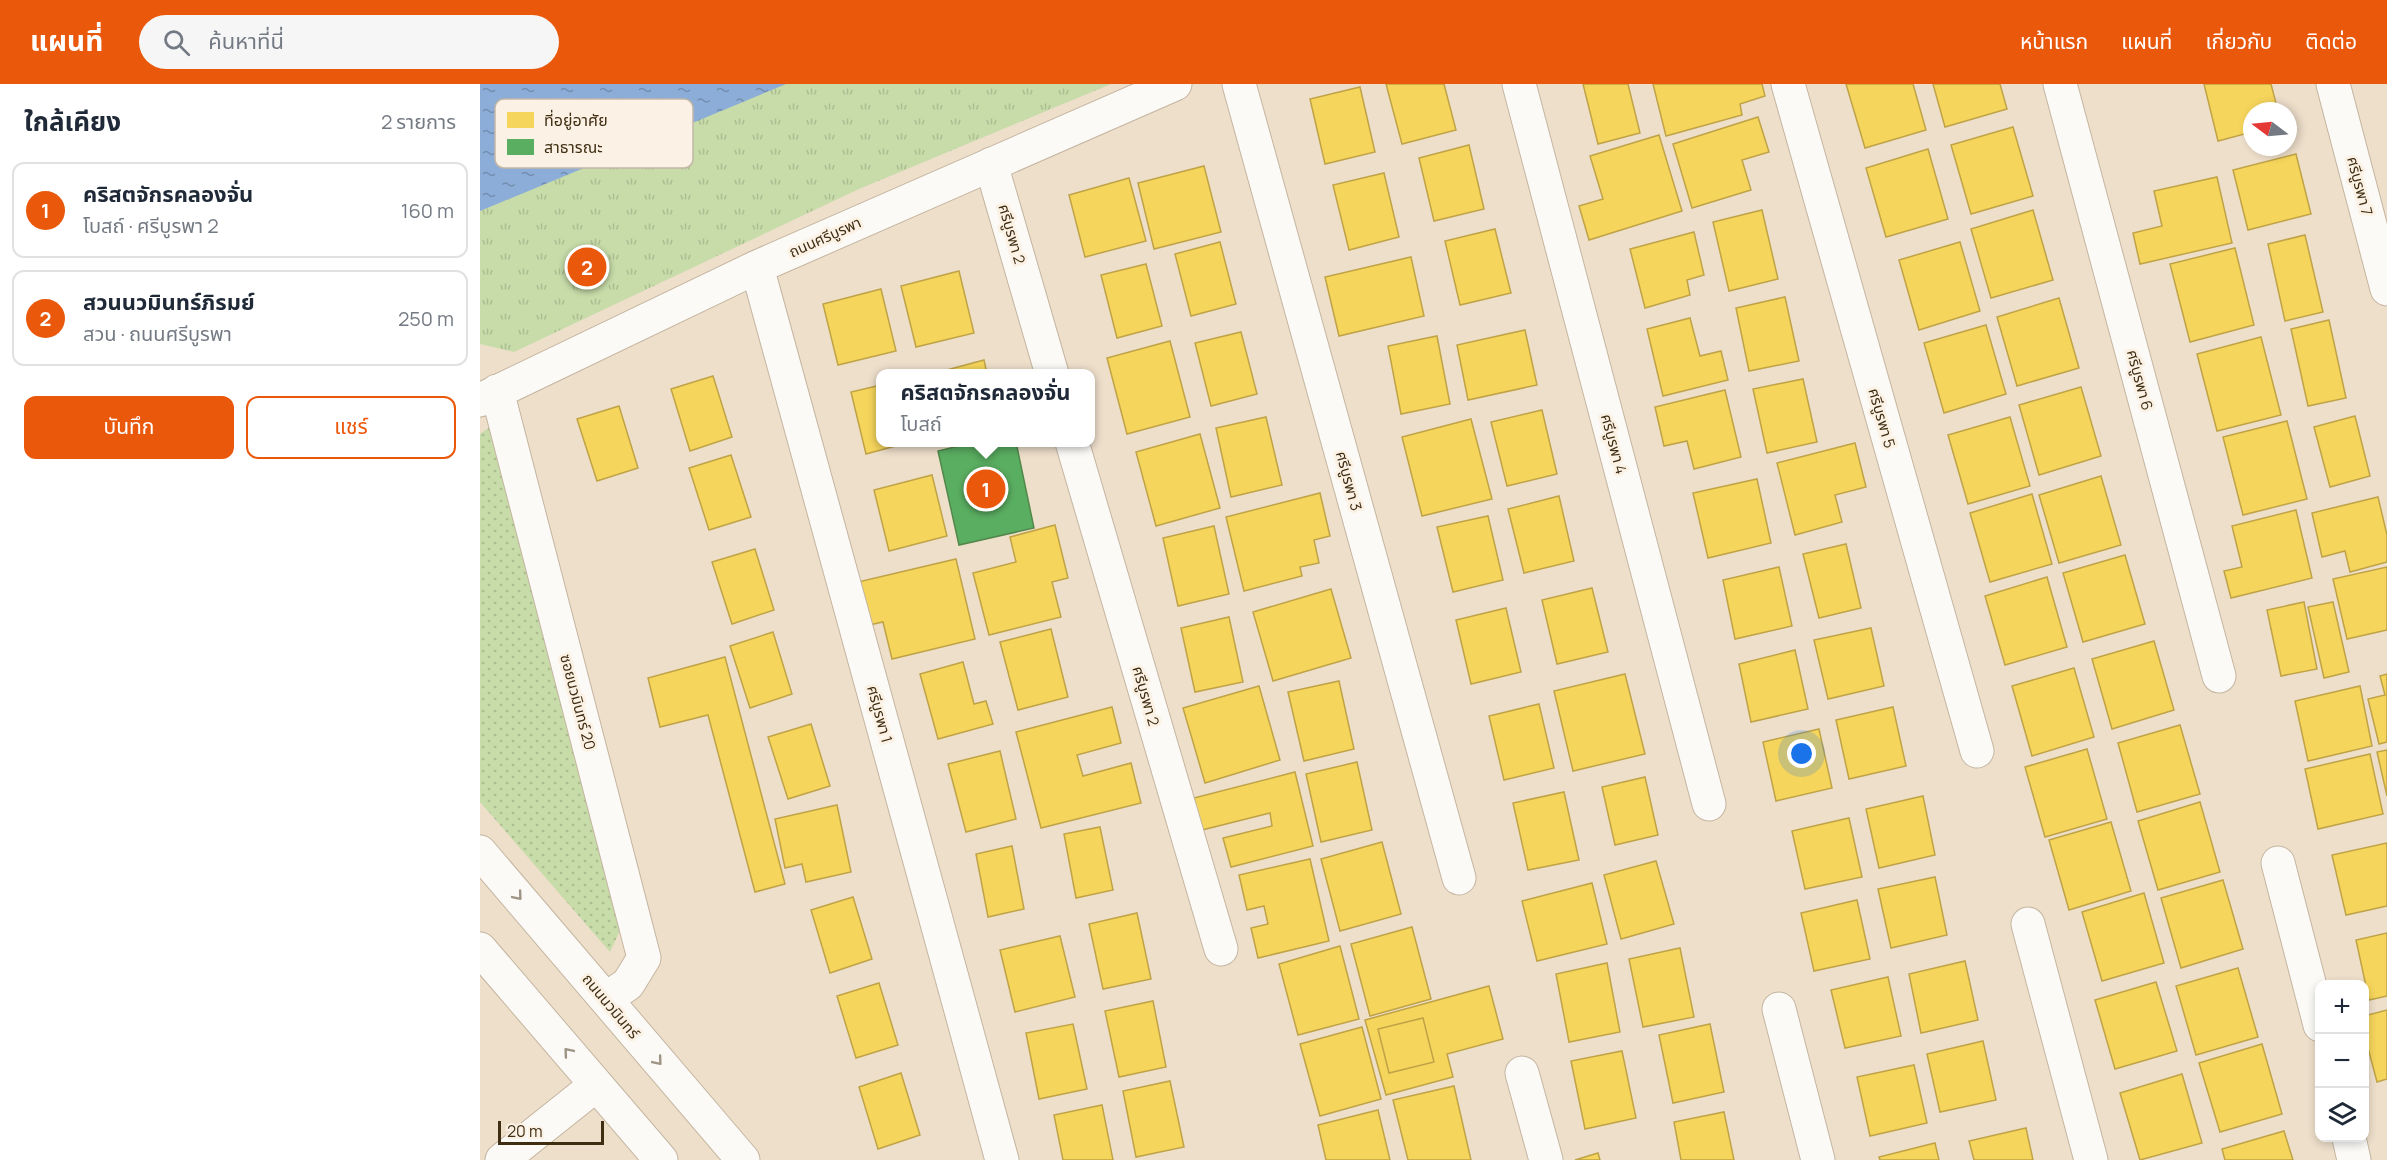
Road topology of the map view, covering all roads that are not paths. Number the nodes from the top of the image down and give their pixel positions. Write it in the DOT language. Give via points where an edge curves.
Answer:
graph roads {
  1 [pos="1175,84"];
  2 [pos="1239,84"];
  3 [pos="1519,84"];
  4 [pos="1788,84"];
  5 [pos="2060,84"];
  6 [pos="2333,84"];
  7 [pos="991,164"];
  8 [pos="758,267"];
  9 [pos="2387,289"];
  10 [pos="1051,369"];
  11 [pos="489,395"];
  12 [pos="1073,447"];
  13 [pos="2219,676"];
  14 [pos="1977,751"];
  15 [pos="1709,804"];
  16 [pos="480,852"];
  17 [pos="2277,863"];
  18 [pos="1459,878"];
  19 [pos="2028,924"];
  20 [pos="480,949"];
  21 [pos="1221,949"];
  22 [pos="606,999"];
  23 [pos="1779,1009"];
  24 [pos="2315,1010"];
  25 [pos="1522,1073"];
  26 [pos="596,1085"];
  27 [pos="2350,1142"];
  28 [pos="502,1160"];
  29 [pos="661,1160"];
  30 [pos="743,1160"];
  31 [pos="1002,1160"];
  32 [pos="1546,1160"];
  33 [pos="1818,1160"];
  34 [pos="2091,1160"];
  35 [pos="2354,1160"];
  1 -- 7 [label="street, ถนนศรีบูรพา"];
  2 -- 18 [label="street, ศรีบูรพา 3"];
  3 -- 15 [label="street, ศรีบูรพา 4"];
  4 -- 14 [label="street, ศรีบูรพา 5"];
  5 -- 13 [label="street, ศรีบูรพา 6"];
  6 -- 9 [label="street, ศรีบูรพา 7"];
  7 -- 8 [label="street, ถนนศรีบูรพา"];
  7 -- 10 [label="street, ศรีบูรพา 2"];
  8 -- 11 [label="street, ถนนศรีบูรพา"];
  8 -- 31 [label="street, ศรีบูรพา 1"];
  11 -- 22 [label="street, ซอยนวมินทร์ 20" via="644,958 628,984"];
  12 -- 21 [label="street, ศรีบูรพา 2"];
  16 -- 22 [label="street, ถนนนวมินทร์, one-way"];
  17 -- 24 [label="street"];
  19 -- 34 [label="street"];
  26 -- 20 [label="street, one-way"];
  22 -- 30 [label="street, ถนนนวมินทร์, one-way"];
  23 -- 33 [label="street"];
  25 -- 32 [label="street"];
  26 -- 28 [label="street"];
  26 -- 29 [label="street"];
  27 -- 35 [label="street"];
}
